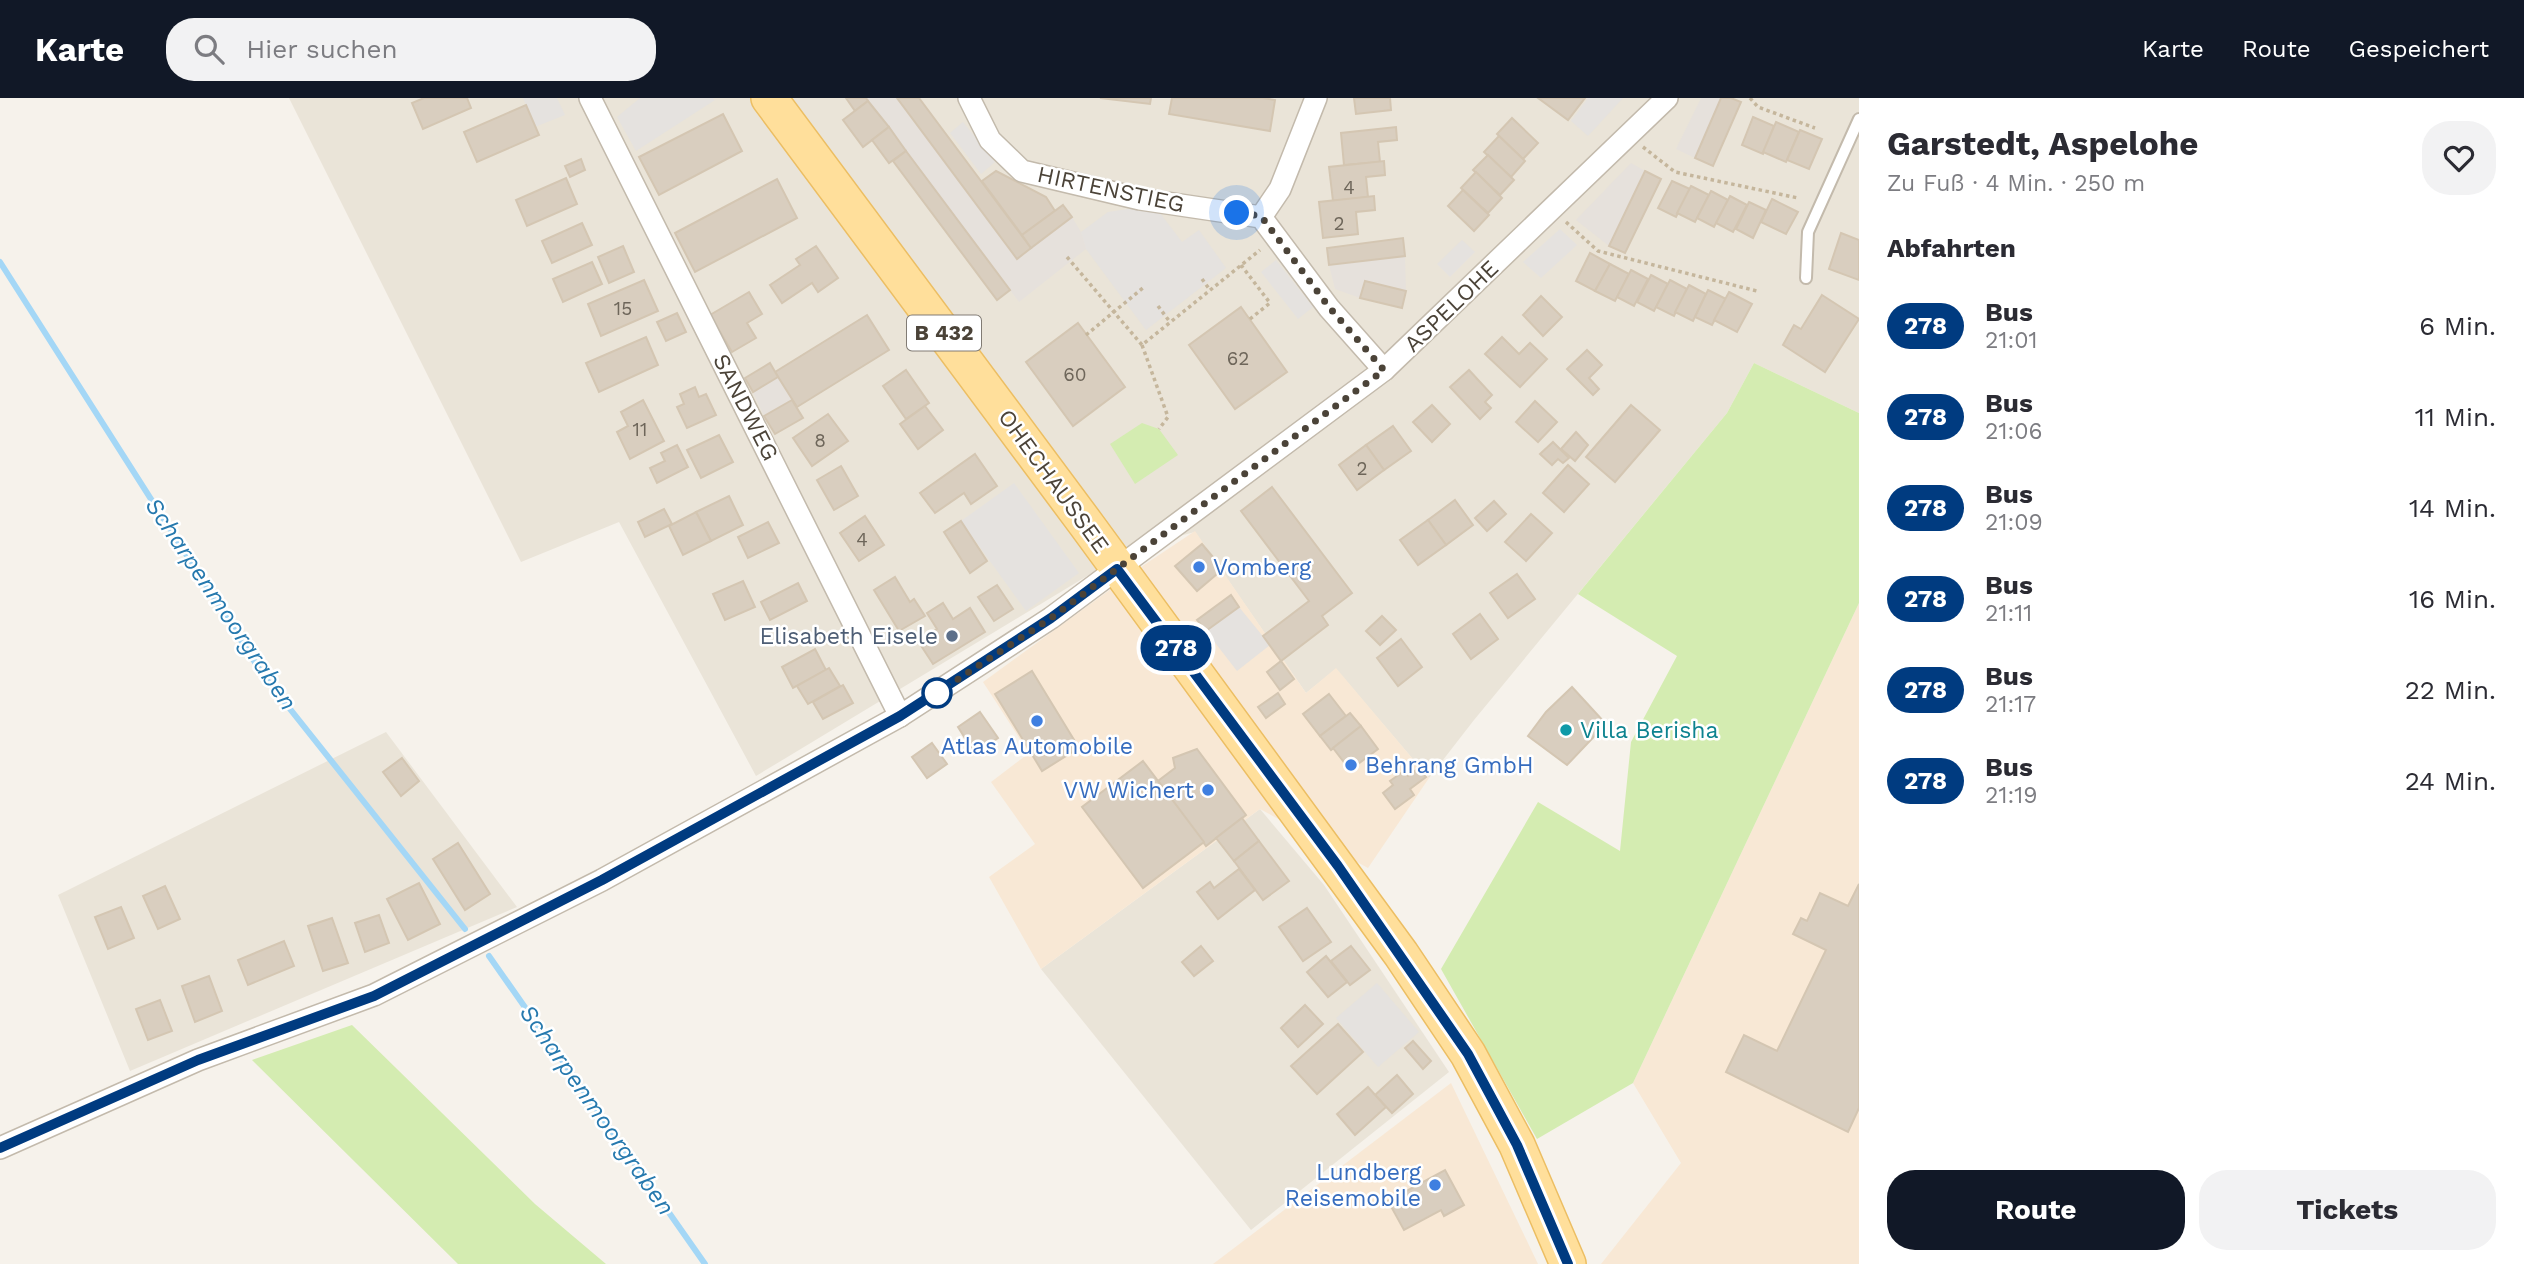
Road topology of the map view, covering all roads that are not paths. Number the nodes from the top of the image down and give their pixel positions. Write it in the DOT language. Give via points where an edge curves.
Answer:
graph roads {
  1 [pos="590,98"];
  2 [pos="769,98"];
  3 [pos="969,98"];
  4 [pos="1316,98"];
  5 [pos="1659,101"];
  6 [pos="1859,119"];
  7 [pos="1261,216"];
  8 [pos="1806,278"];
  9 [pos="1384,370"];
  10 [pos="1117,569"];
  11 [pos="900,716"];
  12 [pos="0,1148"];
  13 [pos="1568,1264"];
  1 -- 11 [label="street, SANDWEG"];
  2 -- 10 [label="main road, OHECHAUSSEE / B 432"];
  3 -- 7 [label="street, HIRTENSTIEG" via="990,140 1022,171 1140,199"];
  4 -- 7 [label="street" via="1280,188"];
  5 -- 9 [label="street, ASPELOHE"];
  6 -- 8 [label="lane" via="1808,232"];
  7 -- 9 [label="street" via="1329,307"];
  9 -- 10 [label="street, ASPELOHE"];
  10 -- 11 [label="street, ASPELOHE" via="1051,618"];
  10 -- 13 [label="main road, OHECHAUSSEE / B 432" via="1338,866 1468,1054 1517,1145"];
  11 -- 12 [label="street, ASPELOHE" via="602,880 374,996 198,1060"];
}
